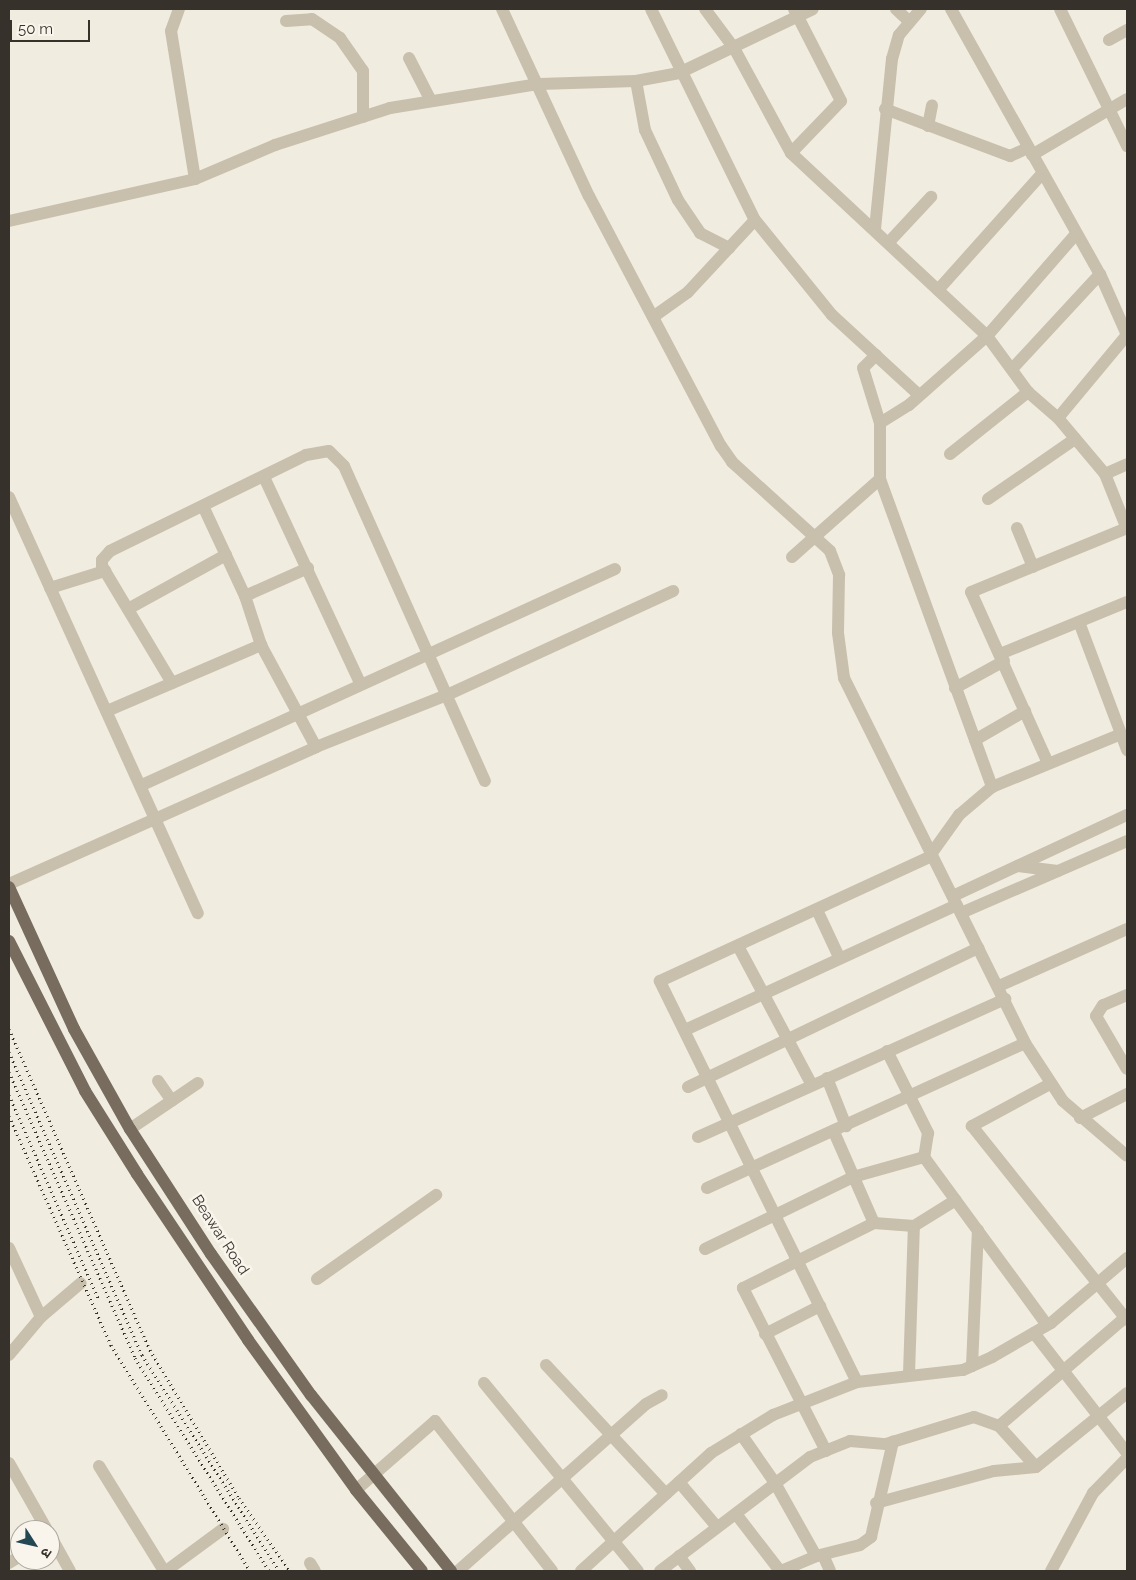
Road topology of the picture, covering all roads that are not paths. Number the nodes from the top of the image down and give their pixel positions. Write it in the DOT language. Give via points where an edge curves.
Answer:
graph roads {
  1 [pos="178,9"];
  2 [pos="502,9"];
  3 [pos="651,9"];
  4 [pos="705,9"];
  5 [pos="813,9"];
  6 [pos="896,9"];
  7 [pos="921,9"];
  8 [pos="951,9"];
  9 [pos="1060,9"];
  10 [pos="796,13"];
  11 [pos="286,21"];
  12 [pos="909,21"];
  13 [pos="1127,30"];
  14 [pos="1109,40"];
  15 [pos="734,48"];
  16 [pos="409,58"];
  17 [pos="679,73"];
  18 [pos="636,81"];
  19 [pos="539,84"];
  20 [pos="1127,99"];
  21 [pos="432,101"];
  22 [pos="932,105"];
  23 [pos="886,109"];
  24 [pos="1108,109"];
  25 [pos="363,117"];
  26 [pos="928,126"];
  27 [pos="1127,146"];
  28 [pos="1029,152"];
  29 [pos="791,153"];
  30 [pos="1041,175"];
  31 [pos="195,179"];
  32 [pos="931,197"];
  33 [pos="755,220"];
  34 [pos="9,221"];
  35 [pos="875,229"];
  36 [pos="1076,234"];
  37 [pos="889,242"];
  38 [pos="729,248"];
  39 [pos="1100,274"];
  40 [pos="938,290"];
  41 [pos="653,317"];
  42 [pos="1127,335"];
  43 [pos="987,336"];
  44 [pos="876,355"];
  45 [pos="1013,368"];
  46 [pos="1028,392"];
  47 [pos="919,394"];
  48 [pos="1058,418"];
  49 [pos="880,423"];
  50 [pos="1075,439"];
  51 [pos="950,454"];
  52 [pos="1127,464"];
  53 [pos="1105,474"];
  54 [pos="264,477"];
  55 [pos="880,479"];
  56 [pos="9,497"];
  57 [pos="988,499"];
  58 [pos="203,506"];
  59 [pos="1017,528"];
  60 [pos="1127,528"];
  61 [pos="815,534"];
  62 [pos="226,555"];
  63 [pos="792,557"];
  64 [pos="1033,567"];
  65 [pos="308,568"];
  66 [pos="615,569"];
  67 [pos="105,571"];
  68 [pos="50,588"];
  69 [pos="673,591"];
  70 [pos="245,596"];
  71 [pos="1127,602"];
  72 [pos="128,609"];
  73 [pos="1079,622"];
  74 [pos="262,645"];
  75 [pos="425,653"];
  76 [pos="1002,658"];
  77 [pos="172,683"];
  78 [pos="360,683"];
  79 [pos="955,688"];
  80 [pos="447,695"];
  81 [pos="107,711"];
  82 [pos="1025,711"];
  83 [pos="299,712"];
  84 [pos="1121,734"];
  85 [pos="975,740"];
  86 [pos="316,747"];
  87 [pos="1127,750"];
  88 [pos="1046,761"];
  89 [pos="485,781"];
  90 [pos="142,785"];
  91 [pos="992,787"];
  92 [pos="1127,815"];
  93 [pos="155,819"];
  94 [pos="1127,841"];
  95 [pos="929,857"];
  96 [pos="1018,866"];
  97 [pos="1058,871"];
  98 [pos="9,885"];
  99 [pos="957,904"];
  100 [pos="817,910"];
  101 [pos="198,913"];
  102 [pos="1127,929"];
  103 [pos="9,941"];
  104 [pos="738,946"];
  105 [pos="978,948"];
  106 [pos="839,957"];
  107 [pos="999,986"];
  108 [pos="763,993"];
  109 [pos="1127,996"];
  110 [pos="1005,999"];
  111 [pos="685,1030"];
  112 [pos="788,1039"];
  113 [pos="1025,1043"];
  114 [pos="887,1051"];
  115 [pos="1127,1069"];
  116 [pos="707,1077"];
  117 [pos="827,1078"];
  118 [pos="158,1081"];
  119 [pos="198,1083"];
  120 [pos="1050,1084"];
  121 [pos="812,1085"];
  122 [pos="688,1086"];
  123 [pos="1127,1094"];
  124 [pos="910,1098"];
  125 [pos="172,1101"];
  126 [pos="1080,1118"];
  127 [pos="730,1122"];
  128 [pos="130,1129"];
  129 [pos="840,1129"];
  130 [pos="698,1137"];
  131 [pos="1127,1156"];
  132 [pos="924,1157"];
  133 [pos="153,1164"];
  134 [pos="752,1168"];
  135 [pos="137,1174"];
  136 [pos="853,1177"];
  137 [pos="707,1188"];
  138 [pos="436,1195"];
  139 [pos="956,1200"];
  140 [pos="776,1214"];
  141 [pos="874,1223"];
  142 [pos="914,1226"];
  143 [pos="978,1230"];
  144 [pos="9,1248"];
  145 [pos="705,1249"];
  146 [pos="1127,1258"];
  147 [pos="798,1261"];
  148 [pos="317,1279"];
  149 [pos="81,1283"];
  150 [pos="1096,1284"];
  151 [pos="820,1306"];
  152 [pos="41,1317"];
  153 [pos="1127,1318"];
  154 [pos="1047,1325"];
  155 [pos="1034,1333"];
  156 [pos="765,1334"];
  157 [pos="9,1355"];
  158 [pos="546,1365"];
  159 [pos="972,1366"];
  160 [pos="1062,1372"];
  161 [pos="909,1374"];
  162 [pos="857,1382"];
  163 [pos="484,1383"];
  164 [pos="1127,1393"];
  165 [pos="662,1395"];
  166 [pos="803,1402"];
  167 [pos="1100,1414"];
  168 [pos="999,1426"];
  169 [pos="741,1434"];
  170 [pos="611,1435"];
  171 [pos="892,1442"];
  172 [pos="826,1450"];
  173 [pos="1127,1453"];
  174 [pos="1127,1458"];
  175 [pos="9,1463"];
  176 [pos="98,1466"];
  177 [pos="1036,1467"];
  178 [pos="373,1473"];
  179 [pos="563,1478"];
  180 [pos="679,1482"];
  181 [pos="776,1483"];
  182 [pos="356,1490"];
  183 [pos="666,1494"];
  184 [pos="876,1503"];
  185 [pos="736,1514"];
  186 [pos="41,1520"];
  187 [pos="514,1522"];
  188 [pos="717,1528"];
  189 [pos="223,1529"];
  190 [pos="616,1540"];
  191 [pos="60,1554"];
  192 [pos="819,1555"];
  193 [pos="679,1556"];
  194 [pos="70,1571"];
  195 [pos="165,1571"];
  196 [pos="422,1571"];
  197 [pos="451,1571"];
  198 [pos="458,1571"];
  199 [pos="552,1571"];
  200 [pos="581,1571"];
  201 [pos="638,1571"];
  202 [pos="660,1571"];
  203 [pos="690,1571"];
  204 [pos="781,1571"];
  205 [pos="830,1571"];
  206 [pos="1052,1571"];
  1 -- 31 [label="street" via="171,32"];
  2 -- 19 [label="street"];
  3 -- 17 [label="street"];
  4 -- 15 [label="street"];
  5 -- 10 [label="street"];
  6 -- 12 [label="street"];
  7 -- 12 [label="street"];
  8 -- 28 [label="street"];
  9 -- 24 [label="street"];
  10 -- 15 [label="street"];
  10 -- 29 [label="street" via="841,101"];
  11 -- 25 [label="street" via="312,18 340,38 363,71"];
  12 -- 23 [label="street" via="895,45"];
  13 -- 14 [label="street"];
  15 -- 17 [label="street"];
  15 -- 29 [label="street"];
  16 -- 21 [label="street"];
  17 -- 18 [label="street"];
  17 -- 33 [label="street"];
  18 -- 19 [label="street"];
  18 -- 38 [label="street" via="645,130 678,200 700,233"];
  19 -- 21 [label="street"];
  19 -- 41 [label="street" via="589,196"];
  20 -- 24 [label="street"];
  21 -- 25 [label="street"];
  22 -- 26 [label="street"];
  23 -- 26 [label="street"];
  23 -- 35 [label="street"];
  24 -- 27 [label="street"];
  24 -- 28 [label="street"];
  25 -- 31 [label="street" via="275,144"];
  26 -- 28 [label="street" via="1010,156"];
  28 -- 30 [label="street"];
  29 -- 35 [label="street"];
  30 -- 36 [label="street"];
  30 -- 40 [label="street"];
  31 -- 34 [label="street"];
  32 -- 37 [label="street"];
  33 -- 38 [label="street"];
  33 -- 44 [label="street" via="832,315"];
  35 -- 37 [label="street"];
  36 -- 39 [label="street"];
  36 -- 43 [label="street"];
  37 -- 40 [label="street"];
  38 -- 41 [label="street" via="676,303"];
  39 -- 42 [label="street"];
  39 -- 45 [label="street"];
  40 -- 43 [label="street"];
  41 -- 61 [label="street" via="732,462"];
  42 -- 48 [label="street"];
  43 -- 45 [label="street"];
  43 -- 47 [label="street"];
  44 -- 47 [label="street"];
  44 -- 49 [label="street" via="863,368"];
  45 -- 46 [label="street"];
  46 -- 48 [label="street"];
  46 -- 51 [label="street"];
  47 -- 49 [label="street"];
  48 -- 50 [label="street"];
  49 -- 55 [label="street"];
  50 -- 53 [label="street"];
  50 -- 57 [label="street"];
  52 -- 53 [label="street"];
  53 -- 60 [label="street"];
  54 -- 58 [label="street"];
  54 -- 65 [label="street"];
  54 -- 75 [label="street" via="306,455 330,451 336,455"];
  55 -- 61 [label="street"];
  55 -- 79 [label="street"];
  56 -- 68 [label="street"];
  58 -- 62 [label="street"];
  58 -- 67 [label="street" via="110,551 102,560"];
  59 -- 64 [label="street"];
  60 -- 64 [label="street"];
  61 -- 63 [label="street"];
  61 -- 95 [label="street" via="830,551 839,575 838,633 844,678"];
  62 -- 70 [label="street"];
  62 -- 72 [label="street"];
  64 -- 76 [label="street" via="971,592"];
  65 -- 70 [label="street"];
  65 -- 78 [label="street"];
  66 -- 75 [label="street"];
  67 -- 68 [label="street"];
  67 -- 72 [label="street"];
  68 -- 81 [label="street"];
  69 -- 80 [label="street"];
  70 -- 74 [label="street"];
  71 -- 73 [label="street"];
  72 -- 77 [label="street"];
  73 -- 76 [label="street"];
  73 -- 84 [label="street"];
  74 -- 77 [label="street"];
  74 -- 83 [label="street"];
  75 -- 78 [label="street"];
  75 -- 80 [label="street"];
  76 -- 79 [label="street"];
  76 -- 82 [label="street"];
  77 -- 81 [label="street"];
  78 -- 83 [label="street"];
  79 -- 85 [label="street"];
  80 -- 86 [label="street"];
  80 -- 89 [label="street"];
  81 -- 90 [label="street"];
  82 -- 85 [label="street"];
  82 -- 88 [label="street"];
  83 -- 86 [label="street"];
  83 -- 90 [label="street"];
  84 -- 87 [label="street"];
  84 -- 88 [label="street"];
  85 -- 91 [label="street"];
  86 -- 93 [label="street"];
  88 -- 91 [label="street"];
  90 -- 93 [label="street"];
  91 -- 95 [label="street" via="959,814"];
  92 -- 96 [label="street"];
  93 -- 98 [label="street"];
  93 -- 101 [label="street"];
  94 -- 97 [label="street"];
  95 -- 99 [label="street"];
  95 -- 100 [label="street"];
  96 -- 97 [label="street"];
  96 -- 99 [label="street"];
  97 -- 99 [label="street"];
  98 -- 128 [label="main road, Beawar Road" via="74,1029"];
  99 -- 105 [label="street"];
  99 -- 106 [label="street"];
  100 -- 104 [label="street"];
  100 -- 106 [label="street"];
  102 -- 107 [label="street"];
  103 -- 135 [label="main road" via="85,1091"];
  104 -- 108 [label="street"];
  104 -- 111 [label="street" via="660,982"];
  105 -- 107 [label="street"];
  105 -- 112 [label="street"];
  106 -- 108 [label="street"];
  107 -- 110 [label="street"];
  108 -- 111 [label="street"];
  108 -- 112 [label="street"];
  109 -- 115 [label="street" via="1104,1005 1096,1016"];
  110 -- 113 [label="street"];
  110 -- 114 [label="street"];
  111 -- 116 [label="street"];
  112 -- 116 [label="street"];
  112 -- 121 [label="street"];
  113 -- 120 [label="street"];
  113 -- 124 [label="street"];
  114 -- 117 [label="street"];
  114 -- 124 [label="street"];
  116 -- 122 [label="street"];
  116 -- 127 [label="street"];
  117 -- 121 [label="street"];
  117 -- 129 [label="street"];
  118 -- 125 [label="street"];
  119 -- 125 [label="street"];
  120 -- 126 [label="street"];
  120 -- 150 [label="street" via="972,1126"];
  121 -- 127 [label="street"];
  123 -- 126 [label="street"];
  124 -- 129 [label="street"];
  124 -- 132 [label="street" via="928,1133"];
  125 -- 128 [label="street"];
  126 -- 131 [label="street"];
  127 -- 130 [label="street"];
  127 -- 134 [label="street"];
  128 -- 133 [label="main road, Beawar Road"];
  129 -- 134 [label="street"];
  129 -- 136 [label="street"];
  132 -- 136 [label="street"];
  132 -- 139 [label="street"];
  133 -- 135 [label="main road"];
  133 -- 178 [label="main road, Beawar Road" via="257,1320"];
  134 -- 137 [label="street"];
  134 -- 140 [label="street"];
  135 -- 182 [label="main road"];
  136 -- 140 [label="street"];
  136 -- 141 [label="street"];
  138 -- 148 [label="street"];
  139 -- 142 [label="street"];
  139 -- 143 [label="street"];
  140 -- 145 [label="street"];
  140 -- 147 [label="street"];
  141 -- 142 [label="street"];
  141 -- 147 [label="street"];
  142 -- 161 [label="street"];
  143 -- 154 [label="street"];
  143 -- 159 [label="street"];
  144 -- 152 [label="street"];
  146 -- 150 [label="street"];
  147 -- 151 [label="street"];
  147 -- 156 [label="street" via="743,1288"];
  149 -- 152 [label="street"];
  150 -- 153 [label="street"];
  150 -- 154 [label="street"];
  151 -- 156 [label="street"];
  151 -- 162 [label="street"];
  152 -- 157 [label="street"];
  153 -- 160 [label="street"];
  154 -- 155 [label="street"];
  155 -- 159 [label="street"];
  155 -- 160 [label="street"];
  156 -- 166 [label="street"];
  158 -- 170 [label="street"];
  159 -- 161 [label="street"];
  160 -- 167 [label="street"];
  160 -- 168 [label="street"];
  161 -- 162 [label="street"];
  162 -- 166 [label="street"];
  163 -- 179 [label="street"];
  164 -- 167 [label="street"];
  165 -- 170 [label="street"];
  166 -- 169 [label="street"];
  166 -- 172 [label="street"];
  167 -- 173 [label="street"];
  167 -- 177 [label="street"];
  168 -- 171 [label="street" via="974,1417"];
  168 -- 177 [label="street"];
  169 -- 180 [label="street" via="711,1453"];
  169 -- 181 [label="street"];
  170 -- 179 [label="street"];
  170 -- 183 [label="street"];
  171 -- 172 [label="street" via="850,1441"];
  171 -- 184 [label="street"];
  172 -- 181 [label="street"];
  174 -- 206 [label="street" via="1093,1493"];
  175 -- 186 [label="street"];
  176 -- 195 [label="street"];
  177 -- 184 [label="street" via="994,1471"];
  178 -- 182 [label="street"];
  178 -- 187 [label="street" via="435,1421"];
  178 -- 197 [label="main road, Beawar Road"];
  179 -- 187 [label="street"];
  179 -- 190 [label="street"];
  180 -- 183 [label="street"];
  180 -- 188 [label="street"];
  181 -- 185 [label="street"];
  181 -- 192 [label="street"];
  182 -- 196 [label="main road"];
  183 -- 190 [label="street"];
  184 -- 192 [label="street" via="873,1530 866,1542"];
  185 -- 188 [label="street"];
  185 -- 204 [label="street"];
  187 -- 198 [label="street"];
  187 -- 199 [label="street"];
  188 -- 193 [label="street"];
  189 -- 195 [label="street"];
  190 -- 200 [label="street"];
  190 -- 201 [label="street"];
  191 -- 194 [label="street"];
  192 -- 204 [label="street"];
  192 -- 205 [label="street"];
  193 -- 202 [label="street"];
  193 -- 203 [label="street"];
}
